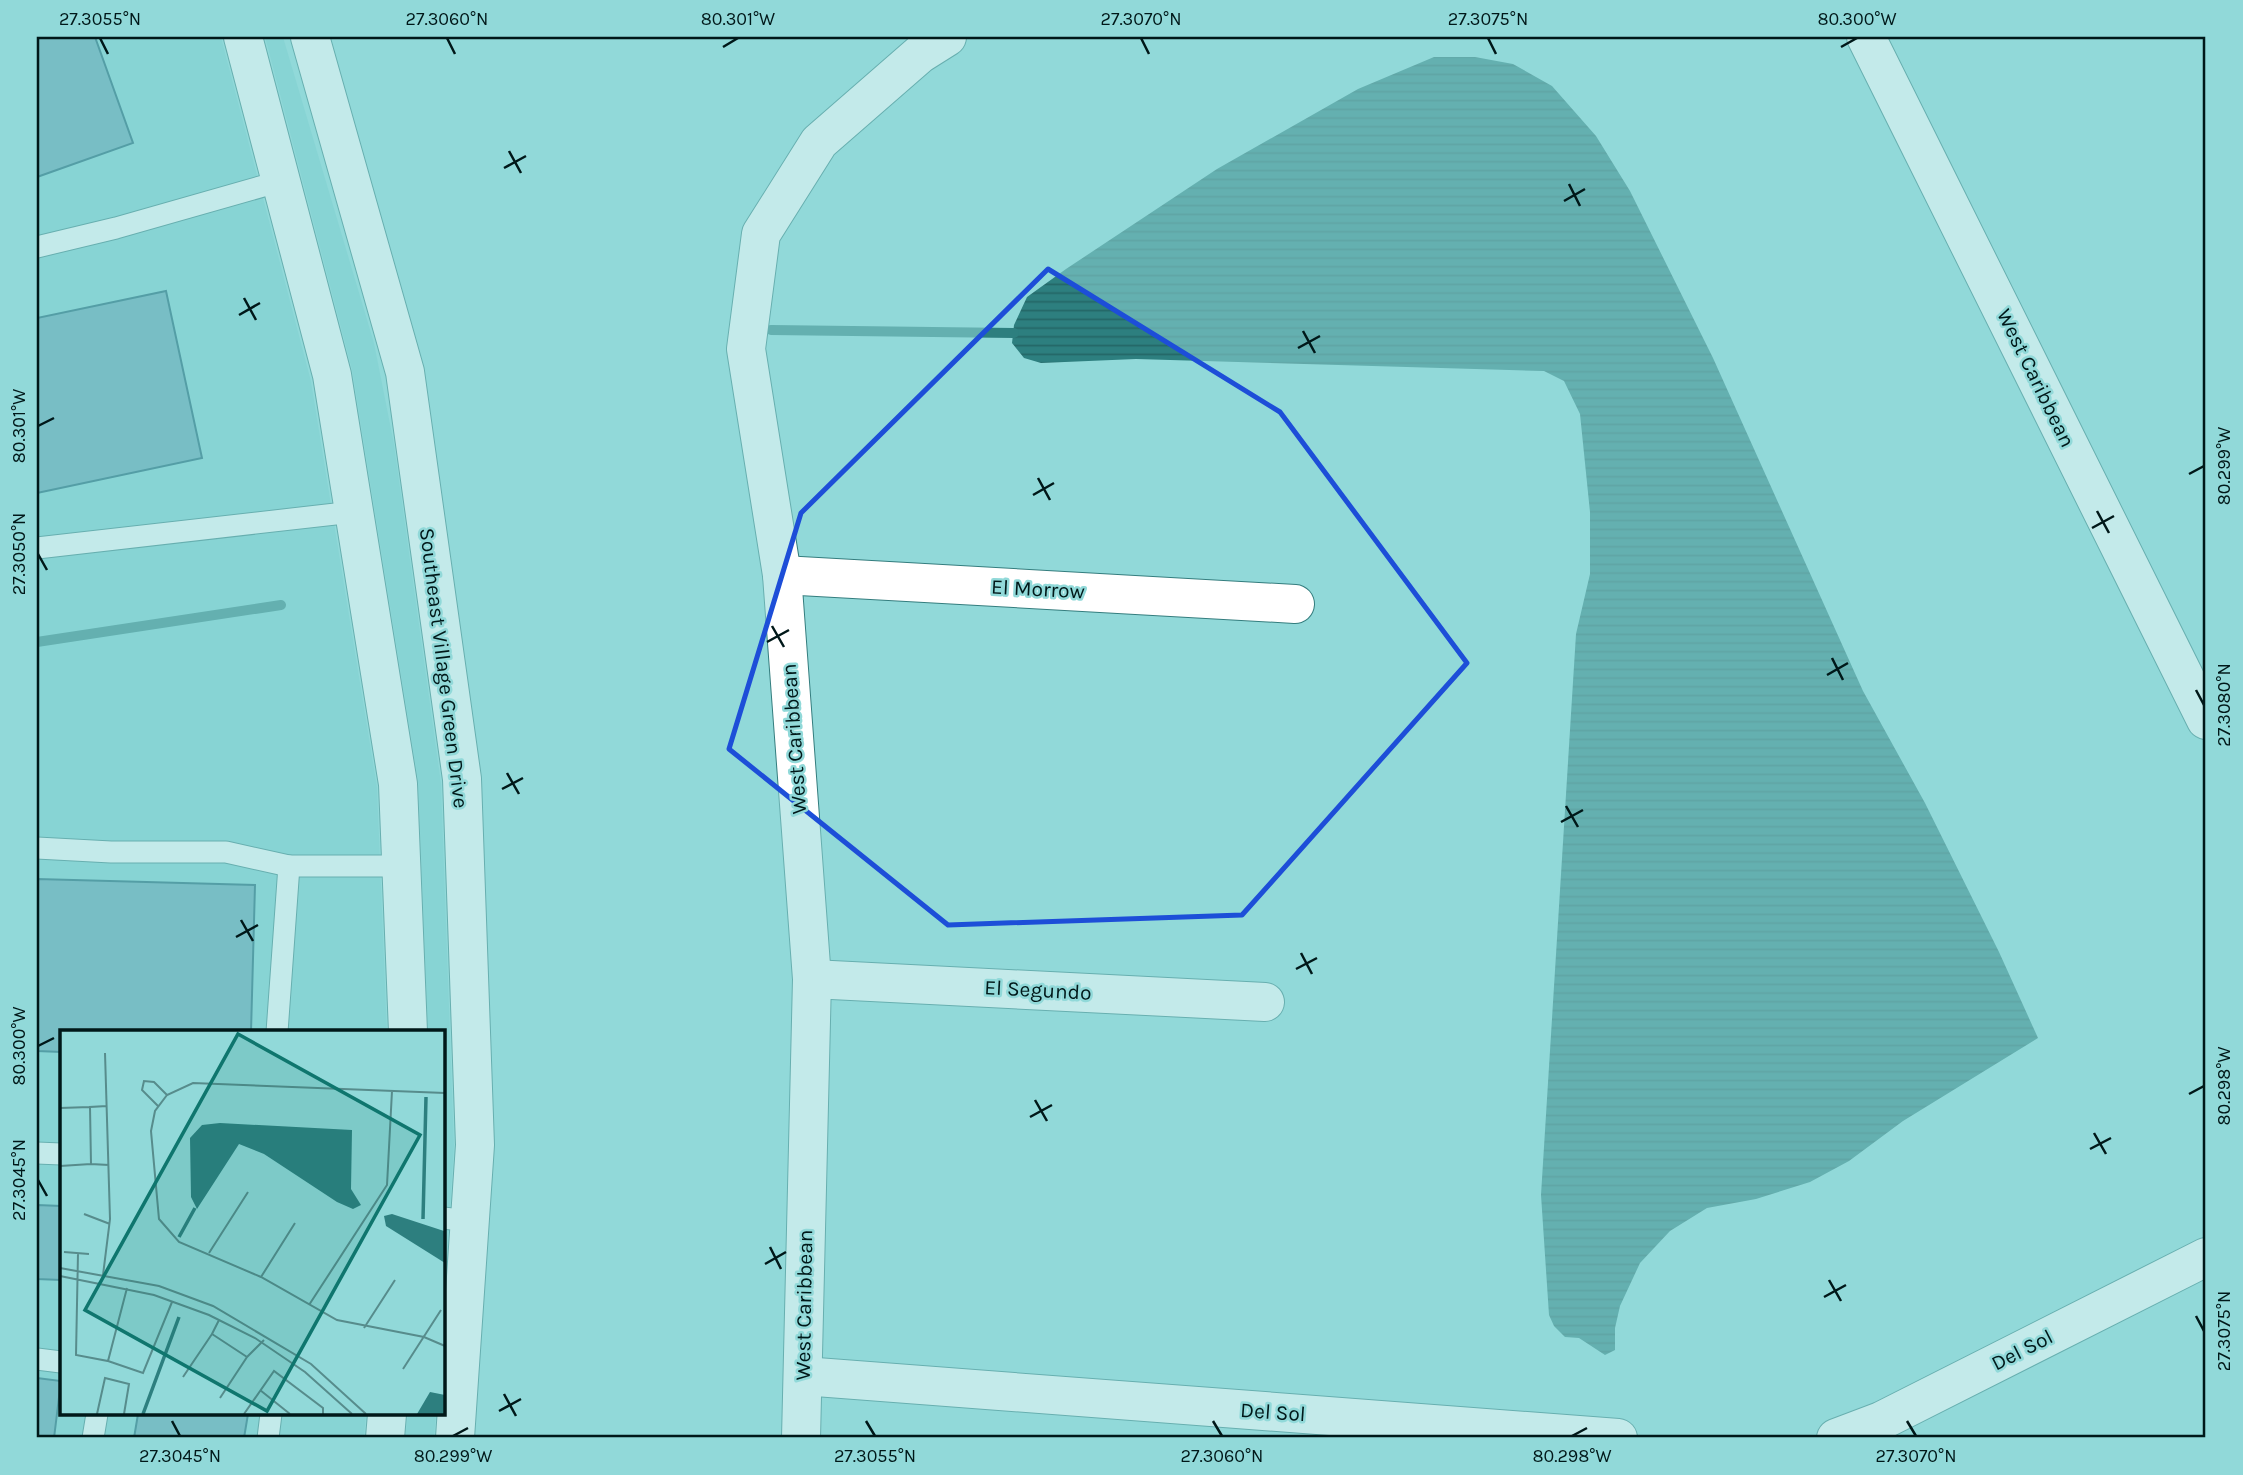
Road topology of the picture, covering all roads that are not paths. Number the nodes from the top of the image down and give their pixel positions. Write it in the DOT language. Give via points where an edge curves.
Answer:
graph roads {
  1 [pos="243,37"];
  2 [pos="310,37"];
  3 [pos="947,37"];
  4 [pos="1866,37"];
  5 [pos="281,181"];
  6 [pos="37,247"];
  7 [pos="353,512"];
  8 [pos="37,548"];
  9 [pos="782,575"];
  10 [pos="1295,604"];
  11 [pos="2206,720"];
  12 [pos="37,848"];
  13 [pos="289,866"];
  14 [pos="401,866"];
  15 [pos="812,979"];
  16 [pos="1265,1002"];
  17 [pos="277,1030"];
  18 [pos="408,1030"];
  19 [pos="37,1153"];
  20 [pos="60,1154"];
  21 [pos="456,1219"];
  22 [pos="2206,1257"];
  23 [pos="37,1359"];
  24 [pos="60,1362"];
  25 [pos="803,1376"];
  26 [pos="97,1416"];
  27 [pos="271,1416"];
  28 [pos="387,1416"];
  29 [pos="93,1438"];
  30 [pos="268,1438"];
  31 [pos="385,1438"];
  32 [pos="455,1438"];
  33 [pos="801,1438"];
  34 [pos="1618,1438"];
  35 [pos="1836,1438"];
  1 -- 5 [label="street"];
  2 -- 21 [label="street, Southeast Village Green Drive" via="405,372 462,779 475,1144"];
  3 -- 9 [label="street, West Caribbean" via="920,54 819,142 761,234 746,349"];
  4 -- 11 [label="street, West Caribbean"];
  5 -- 6 [label="lane"];
  5 -- 7 [label="street" via="332,375"];
  7 -- 8 [label="lane"];
  7 -- 14 [label="street" via="398,784"];
  9 -- 10 [label="street, El Morrow"];
  9 -- 15 [label="street, West Caribbean"];
  12 -- 13 [label="lane" via="226,852"];
  13 -- 14 [label="lane"];
  13 -- 17 [label="lane"];
  14 -- 18 [label="street"];
  15 -- 16 [label="street, El Segundo"];
  15 -- 25 [label="street, West Caribbean"];
  19 -- 20 [label="lane"];
  21 -- 32 [label="street, Southeast Village Green Drive"];
  22 -- 35 [label="street, Del Sol" via="1881,1421"];
  23 -- 24 [label="lane"];
  25 -- 33 [label="street, West Caribbean"];
  25 -- 34 [label="street, Del Sol"];
  26 -- 29 [label="lane"];
  27 -- 30 [label="lane"];
  28 -- 31 [label="street"];
}
